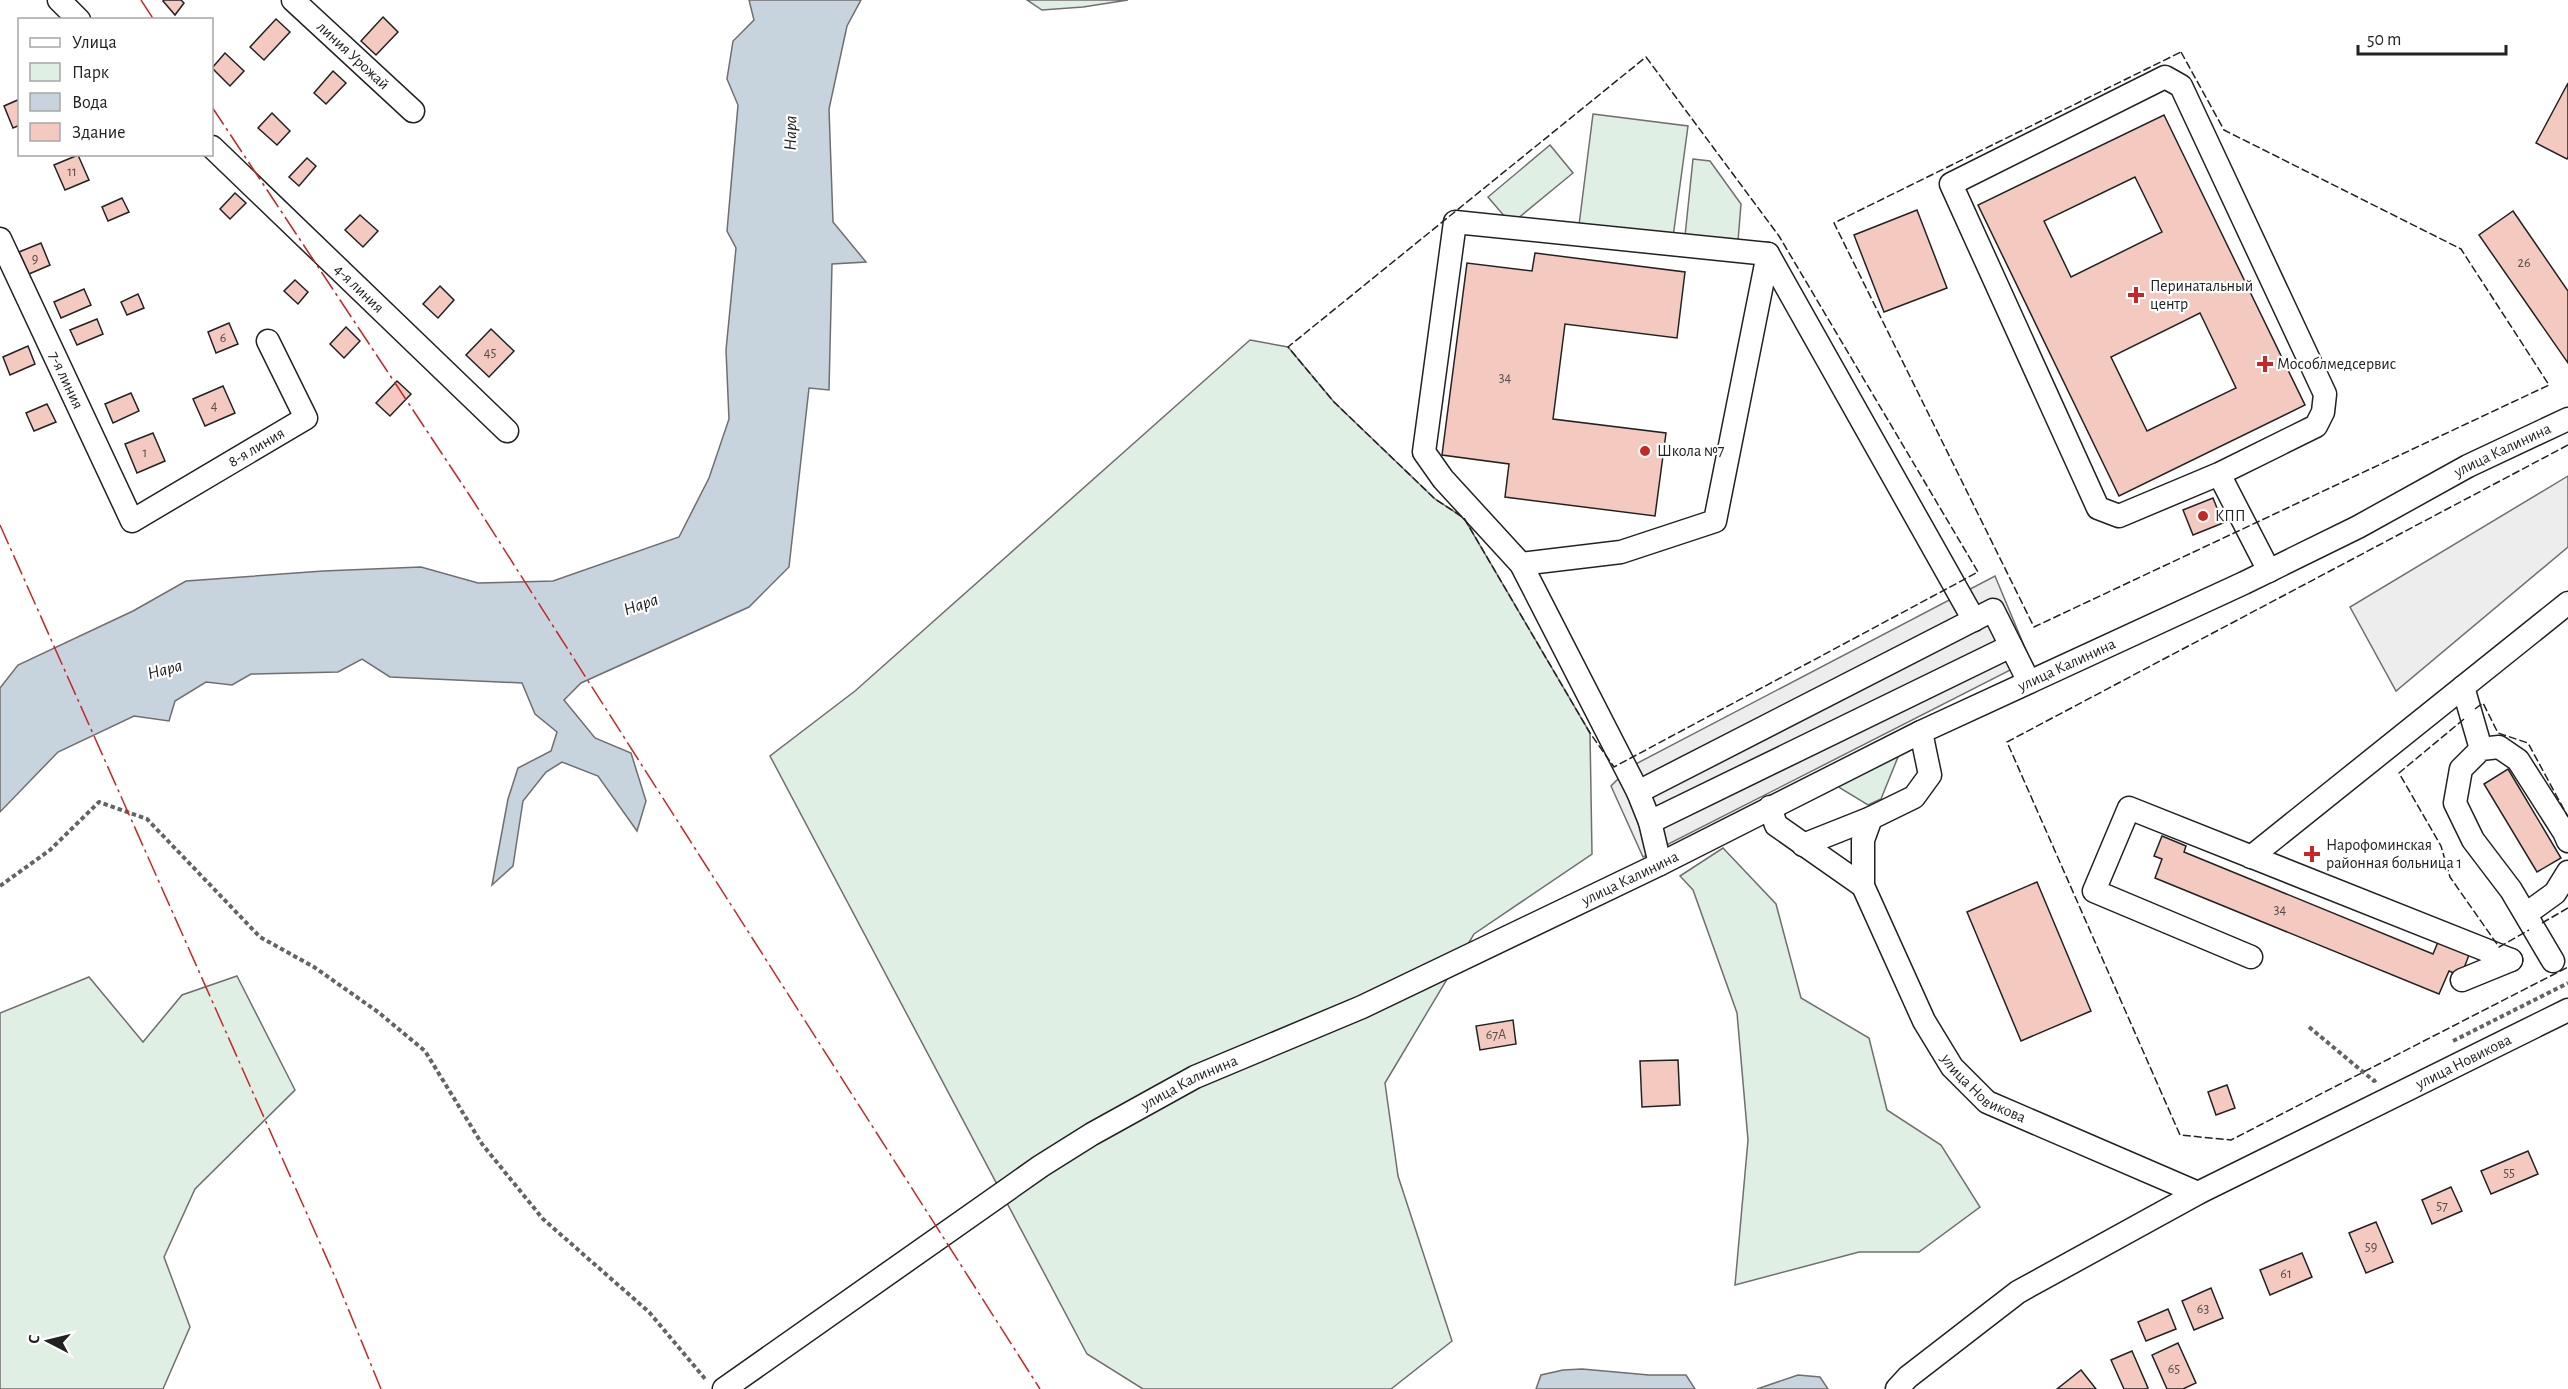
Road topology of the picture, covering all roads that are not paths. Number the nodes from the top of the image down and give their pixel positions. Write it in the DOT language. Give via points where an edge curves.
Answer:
graph roads {
  1 [pos="59,0"];
  2 [pos="293,0"];
  3 [pos="77,18"];
  4 [pos="413,111"];
  5 [pos="213,148"];
  6 [pos="0,239"];
  7 [pos="1768,254"];
  8 [pos="268,341"];
  9 [pos="2568,419"];
  10 [pos="507,431"];
  11 [pos="2219,474"];
  12 [pos="132,520"];
  13 [pos="1521,564"];
  14 [pos="2269,571"];
  15 [pos="2568,603"];
  16 [pos="1974,620"];
  17 [pos="2011,646"];
  18 [pos="2029,682"];
  19 [pos="2463,687"];
  20 [pos="1921,732"];
  21 [pos="2481,749"];
  22 [pos="1638,792"];
  23 [pos="1770,807"];
  24 [pos="1871,818"];
  25 [pos="1650,822"];
  26 [pos="2568,841"];
  27 [pos="1803,845"];
  28 [pos="2251,857"];
  29 [pos="1660,864"];
  30 [pos="2568,872"];
  31 [pos="1863,886"];
  32 [pos="2526,914"];
  33 [pos="2251,957"];
  34 [pos="2553,961"];
  35 [pos="2462,980"];
  36 [pos="2568,1010"];
  37 [pos="2198,1193"];
  38 [pos="724,1389"];
  39 [pos="1897,1389"];
  1 -- 3 [label="street"];
  2 -- 4 [label="street, линия Урожай"];
  5 -- 10 [label="street, 4-я линия"];
  6 -- 12 [label="street, 7-я линия"];
  7 -- 13 [label="street" via="1714,521 1621,552"];
  7 -- 13 [label="street" via="1455,222 1424,452 1443,479"];
  7 -- 16 [label="street"];
  8 -- 12 [label="street, 8-я линия" via="306,417"];
  9 -- 14 [label="street, улица Калинина" via="2468,466"];
  11 -- 11 [label="street" via="2316,426 2325,394 2181,86 2165,77 1951,184 2098,508 2119,516"];
  11 -- 14 [label="street"];
  13 -- 22 [label="street"];
  14 -- 18 [label="street, улица Калинина"];
  15 -- 19 [label="street"];
  16 -- 17 [label="street" via="1993,610"];
  16 -- 22 [label="street"];
  17 -- 18 [label="street"];
  17 -- 25 [label="street"];
  18 -- 20 [label="street, улица Калинина"];
  19 -- 21 [label="street"];
  19 -- 28 [label="street"];
  20 -- 23 [label="street, улица Калинина"];
  20 -- 24 [label="street" via="1930,775 1914,797"];
  21 -- 26 [label="street" via="2499,747 2518,760"];
  21 -- 32 [label="street" via="2461,769 2454,803 2473,840"];
  22 -- 25 [label="street"];
  23 -- 27 [label="street" via="1776,825"];
  23 -- 29 [label="street, улица Калинина"];
  24 -- 27 [label="street"];
  24 -- 31 [label="street" via="1863,840"];
  25 -- 29 [label="street"];
  27 -- 31 [label="street"];
  28 -- 33 [label="street" via="2129,808 2094,891"];
  28 -- 35 [label="street" via="2511,960"];
  29 -- 38 [label="street, улица Калинина" via="1362,1007 1195,1077 1092,1134"];
  30 -- 32 [label="street" via="2555,893"];
  31 -- 37 [label="street, улица Новикова" via="1924,1021 1952,1067 1987,1102"];
  32 -- 34 [label="street"];
  36 -- 37 [label="street, улица Новикова"];
  37 -- 39 [label="street, улица Новикова" via="2018,1292"];
}
